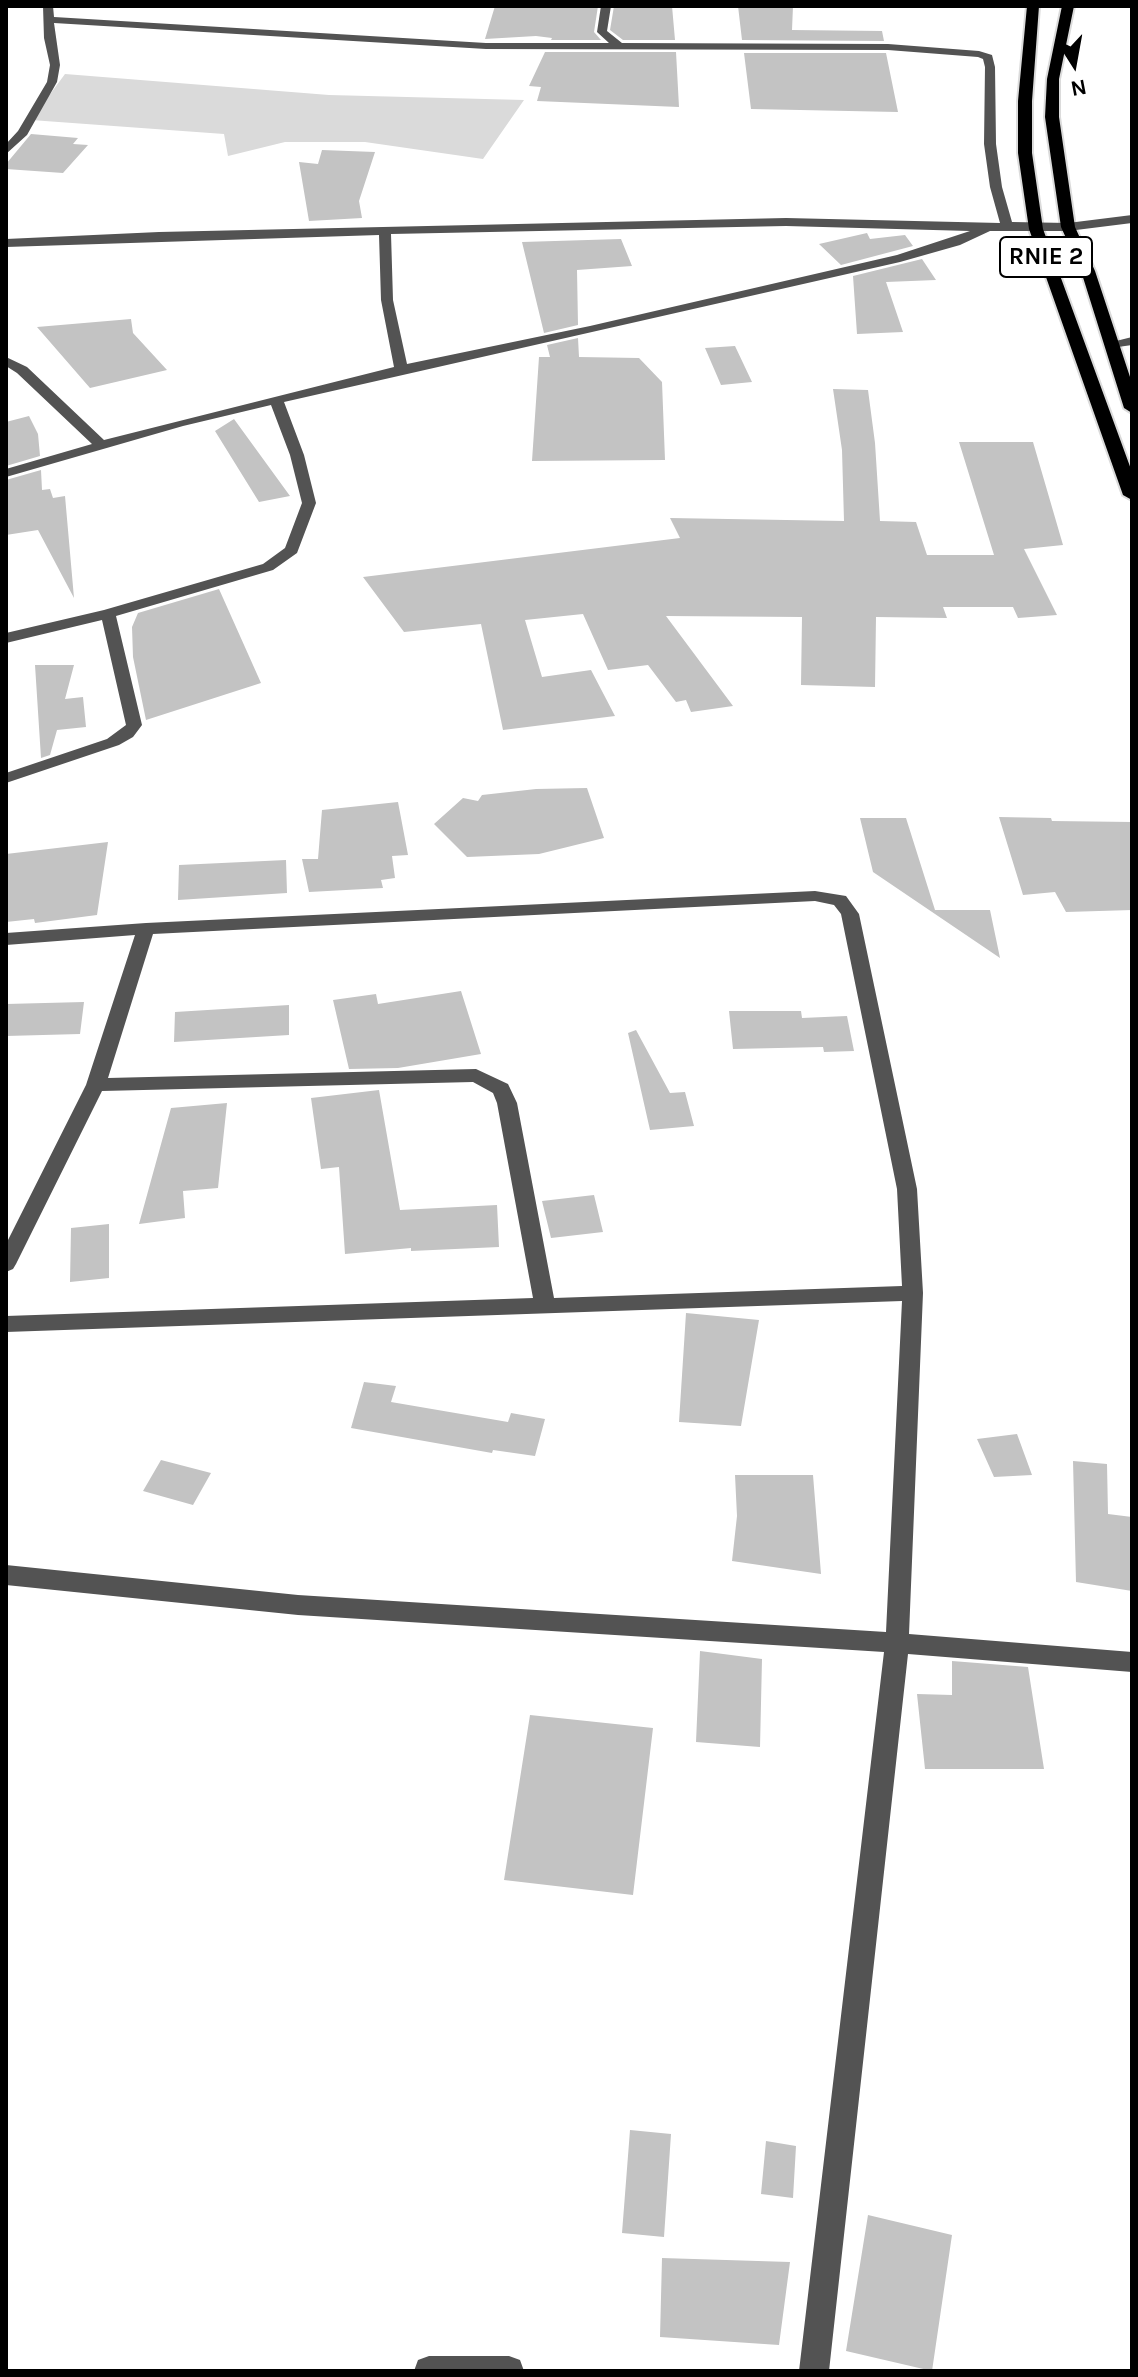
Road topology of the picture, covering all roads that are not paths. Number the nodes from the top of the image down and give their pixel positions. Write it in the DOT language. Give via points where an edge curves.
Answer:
graph roads {
  1 [pos="48,6"];
  2 [pos="606,6"];
  3 [pos="1033,6"];
  4 [pos="1068,6"];
  5 [pos="47,20"];
  6 [pos="619,46"];
  7 [pos="6,151"];
  8 [pos="1132,219"];
  9 [pos="1007,226"];
  10 [pos="1068,227"];
  11 [pos="988,228"];
  12 [pos="1036,229"];
  13 [pos="385,230"];
  14 [pos="6,243"];
  15 [pos="1132,341"];
  16 [pos="1111,344"];
  17 [pos="6,361"];
  18 [pos="401,369"];
  19 [pos="276,399"];
  20 [pos="1132,408"];
  21 [pos="101,445"];
  22 [pos="6,473"];
  23 [pos="1132,495"];
  24 [pos="108,614"];
  25 [pos="6,638"];
  26 [pos="6,778"];
  27 [pos="146,929"];
  28 [pos="6,939"];
  29 [pos="96,1085"];
  30 [pos="6,1264"];
  31 [pos="913,1293"];
  32 [pos="545,1306"];
  33 [pos="6,1324"];
  34 [pos="6,1575"];
  35 [pos="897,1643"];
  36 [pos="1132,1662"];
  37 [pos="429,2371"];
  38 [pos="509,2371"];
  39 [pos="814,2371"];
  1 -- 5 [label="street"];
  2 -- 6 [label="street" via="602,32"];
  3 -- 12 [label="highway, RNIE 2 / RNIE 2" via="1025,153"];
  4 -- 10 [label="highway, RNIE 2 / RNIE 2" via="1053,79 1052,117"];
  5 -- 6 [label="street" via="463,45"];
  5 -- 7 [label="street" via="55,65 52,82 23,133"];
  6 -- 9 [label="street" via="888,47 988,57 994,177"];
  8 -- 10 [label="street"];
  9 -- 11 [label="street"];
  9 -- 12 [label="street"];
  10 -- 12 [label="street"];
  10 -- 16 [label="highway, RNIE 2 / RNIE 2"];
  11 -- 13 [label="street" via="786,222"];
  11 -- 18 [label="street" via="900,258"];
  12 -- 23 [label="highway, RNIE 2 / RNIE 2"];
  13 -- 14 [label="street"];
  13 -- 18 [label="street" via="387,300"];
  15 -- 16 [label="street"];
  16 -- 20 [label="highway, RNIE 2 / RNIE 2"];
  17 -- 21 [label="street"];
  18 -- 19 [label="street"];
  19 -- 21 [label="street"];
  19 -- 24 [label="street" via="309,503 292,550 268,567"];
  21 -- 22 [label="street"];
  24 -- 25 [label="street"];
  24 -- 26 [label="street" via="134,725 113,742"];
  27 -- 28 [label="street"];
  27 -- 29 [label="street"];
  27 -- 31 [label="street" via="815,896 840,900 850,914 907,1189"];
  29 -- 30 [label="street"];
  29 -- 32 [label="street" via="476,1075 501,1089 507,1103"];
  31 -- 32 [label="street"];
  31 -- 35 [label="street"];
  32 -- 33 [label="street"];
  34 -- 35 [label="street" via="298,1605"];
  35 -- 36 [label="street"];
  35 -- 39 [label="street"];
  37 -- 38 [label="street"];
}
